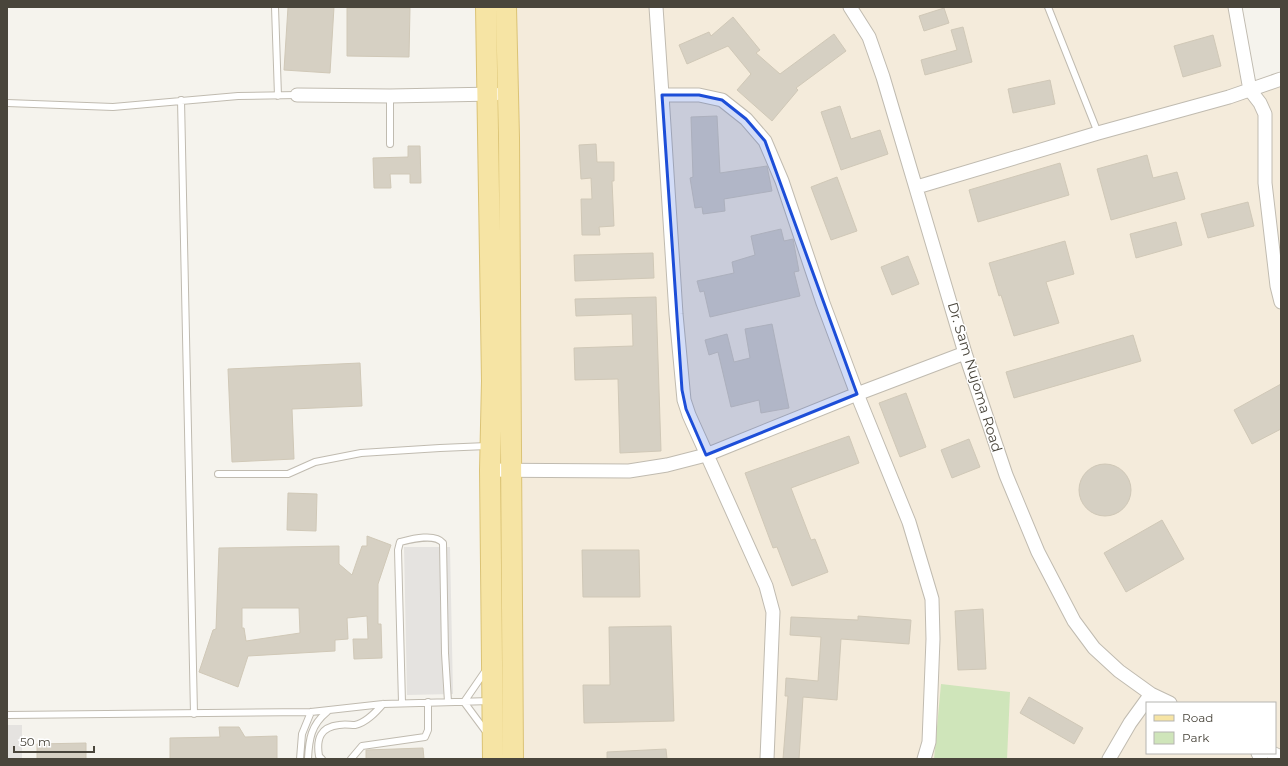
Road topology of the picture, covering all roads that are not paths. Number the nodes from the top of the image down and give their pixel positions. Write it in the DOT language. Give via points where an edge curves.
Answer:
graph roads {
  1 [pos="275,7"];
  2 [pos="486,7"];
  3 [pos="506,7"];
  4 [pos="656,7"];
  5 [pos="850,7"];
  6 [pos="1048,7"];
  7 [pos="1236,7"];
  8 [pos="1281,79"];
  9 [pos="1250,90"];
  10 [pos="486,94"];
  11 [pos="507,94"];
  12 [pos="297,95"];
  13 [pos="662,95"];
  14 [pos="278,96"];
  15 [pos="390,96"];
  16 [pos="181,100"];
  17 [pos="7,103"];
  18 [pos="1098,133"];
  19 [pos="390,144"];
  20 [pos="917,187"];
  21 [pos="1279,286"];
  22 [pos="1281,302"];
  23 [pos="965,353"];
  24 [pos="857,394"];
  25 [pos="491,446"];
  26 [pos="706,454"];
  27 [pos="490,470"];
  28 [pos="511,470"];
  29 [pos="218,474"];
  30 [pos="493,661"];
  31 [pos="1151,694"];
  32 [pos="503,701"];
  33 [pos="428,702"];
  34 [pos="448,702"];
  35 [pos="464,702"];
  36 [pos="1168,702"];
  37 [pos="402,703"];
  38 [pos="383,704"];
  39 [pos="312,712"];
  40 [pos="327,712"];
  41 [pos="194,714"];
  42 [pos="8,716"];
  43 [pos="503,747"];
  44 [pos="300,759"];
  45 [pos="308,759"];
  46 [pos="322,759"];
  47 [pos="351,759"];
  48 [pos="767,759"];
  49 [pos="924,759"];
  50 [pos="1110,759"];
  1 -- 14 [label="lane"];
  2 -- 10 [label="main road"];
  3 -- 11 [label="main road"];
  4 -- 13 [label="street"];
  5 -- 20 [label="street, Dr. Sam Nujoma Road" via="869,37 884,77"];
  6 -- 18 [label="lane"];
  7 -- 9 [label="street"];
  8 -- 9 [label="street"];
  9 -- 18 [label="street"];
  9 -- 21 [label="street" via="1265,114 1265,183"];
  10 -- 11 [label="street"];
  10 -- 15 [label="street"];
  10 -- 25 [label="main road"];
  11 -- 28 [label="main road"];
  12 -- 14 [label="lane"];
  12 -- 15 [label="street"];
  13 -- 24 [label="street" via="699,95 722,100 746,119 765,141"];
  13 -- 26 [label="street" via="682,390 685,404"];
  14 -- 16 [label="lane"];
  15 -- 19 [label="lane"];
  16 -- 17 [label="lane" via="113,107"];
  16 -- 41 [label="lane"];
  18 -- 20 [label="street"];
  20 -- 23 [label="street, Dr. Sam Nujoma Road"];
  21 -- 22 [label="street"];
  23 -- 24 [label="street"];
  23 -- 31 [label="street, Dr. Sam Nujoma Road" via="1006,475 1038,552 1074,621 1094,648 1119,671"];
  24 -- 26 [label="street"];
  24 -- 49 [label="street" via="909,522 932,599 929,742"];
  25 -- 27 [label="main road"];
  25 -- 29 [label="lane" via="361,454 316,462 288,474"];
  26 -- 28 [label="street" via="667,465 629,471"];
  26 -- 48 [label="street" via="766,586 773,612"];
  27 -- 28 [label="street"];
  27 -- 30 [label="main road"];
  28 -- 32 [label="main road"];
  30 -- 32 [label="main road"];
  30 -- 35 [label="lane"];
  31 -- 36 [label="street, Dr. Sam Nujoma Road"];
  31 -- 50 [label="street" via="1130,723"];
  32 -- 35 [label="lane"];
  32 -- 43 [label="main road"];
  33 -- 34 [label="lane"];
  33 -- 37 [label="lane"];
  33 -- 47 [label="lane" via="428,730 425,736 362,746"];
  34 -- 35 [label="lane"];
  34 -- 37 [label="lane" via="443,543 440,539 434,538 400,542 398,550"];
  35 -- 43 [label="lane"];
  37 -- 38 [label="lane"];
  38 -- 40 [label="lane"];
  38 -- 46 [label="lane" via="356,725 339,725 322,731 317,746 318,756"];
  39 -- 40 [label="lane"];
  39 -- 41 [label="lane"];
  39 -- 44 [label="lane" via="302,734"];
  40 -- 45 [label="lane" via="313,726 310,733"];
  41 -- 42 [label="lane"];
}
